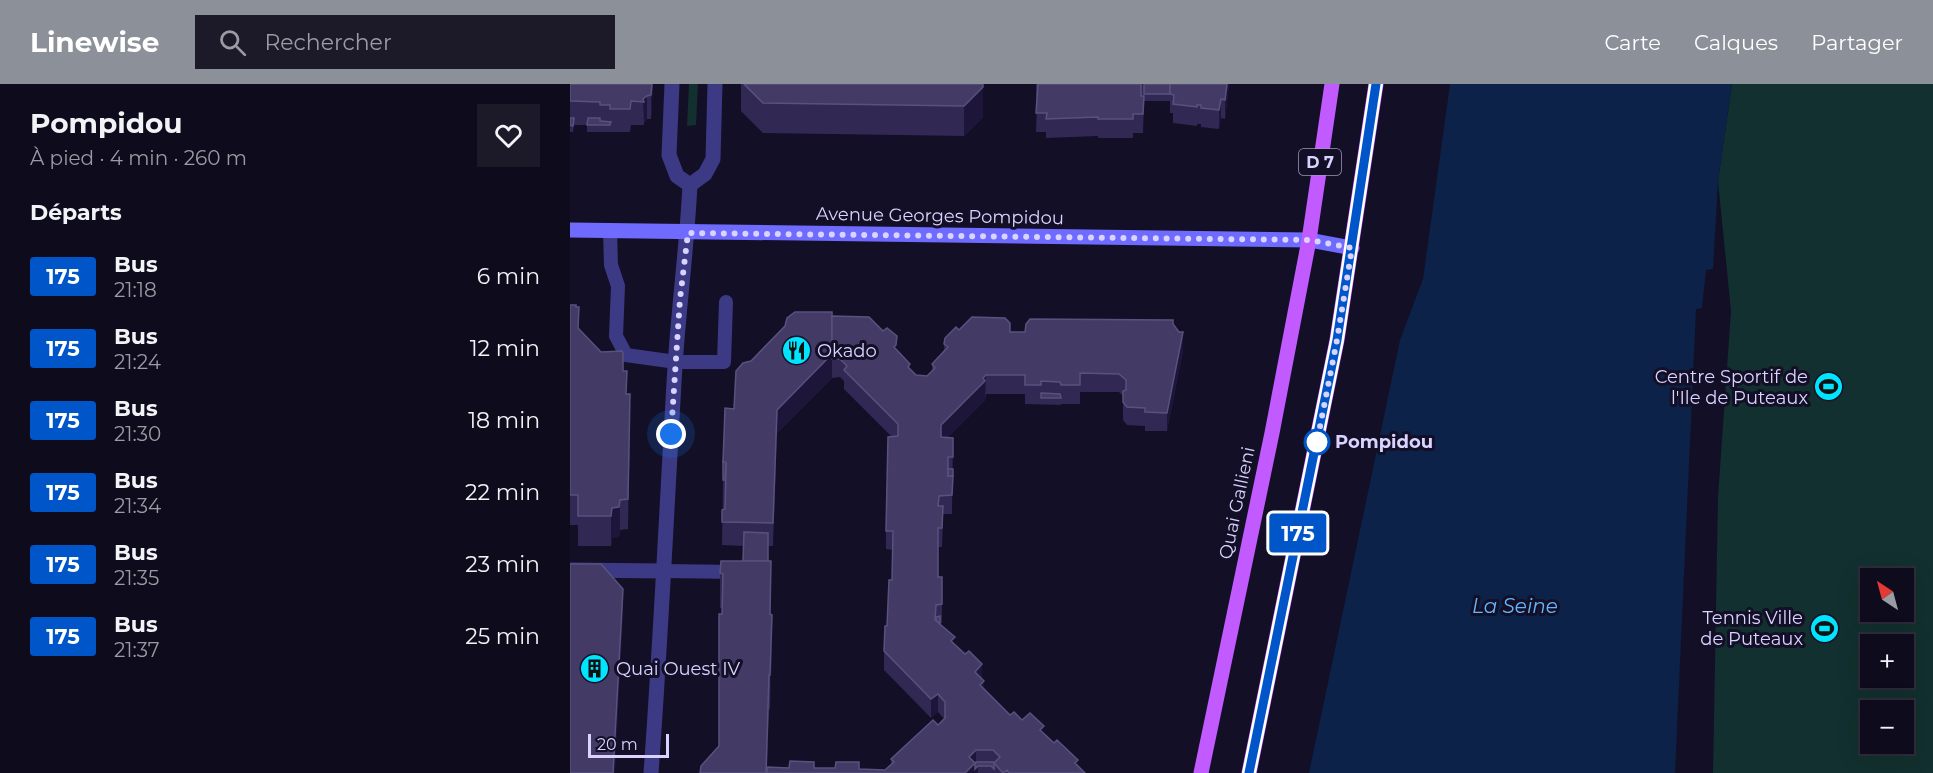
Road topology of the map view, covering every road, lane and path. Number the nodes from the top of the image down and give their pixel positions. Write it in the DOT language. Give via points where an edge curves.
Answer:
graph roads {
  1 [pos="672,84"];
  2 [pos="715,84"];
  3 [pos="1332,84"];
  4 [pos="1376,84"];
  5 [pos="690,185"];
  6 [pos="570,230"];
  7 [pos="610,230"];
  8 [pos="688,233"];
  9 [pos="1309,240"];
  10 [pos="1352,248"];
  11 [pos="726,302"];
  12 [pos="676,362"];
  13 [pos="570,570"];
  14 [pos="665,572"];
  15 [pos="744,572"];
  16 [pos="651,773"];
  17 [pos="1201,773"];
  18 [pos="1249,773"];
  1 -- 5 [label="street" via="669,155 677,176"];
  2 -- 5 [label="street" via="713,159 705,174"];
  3 -- 9 [label="main road, D 7"];
  4 -- 10 [label="main road, D 7"];
  5 -- 8 [label="street"];
  6 -- 7 [label="street, Avenue Georges Pompidou"];
  7 -- 8 [label="street, Avenue Georges Pompidou"];
  7 -- 12 [label="lane" via="611,265 618,286 616,336 626,355"];
  8 -- 9 [label="street, Avenue Georges Pompidou"];
  8 -- 12 [label="street"];
  9 -- 10 [label="street, Avenue Georges Pompidou"];
  9 -- 17 [label="main road, Quai Gallieni / D 7"];
  10 -- 18 [label="main road, D 7" via="1326,397"];
  11 -- 12 [label="lane" via="724,362"];
  12 -- 14 [label="street"];
  13 -- 14 [label="street"];
  14 -- 15 [label="lane"];
  14 -- 16 [label="street"];
}
